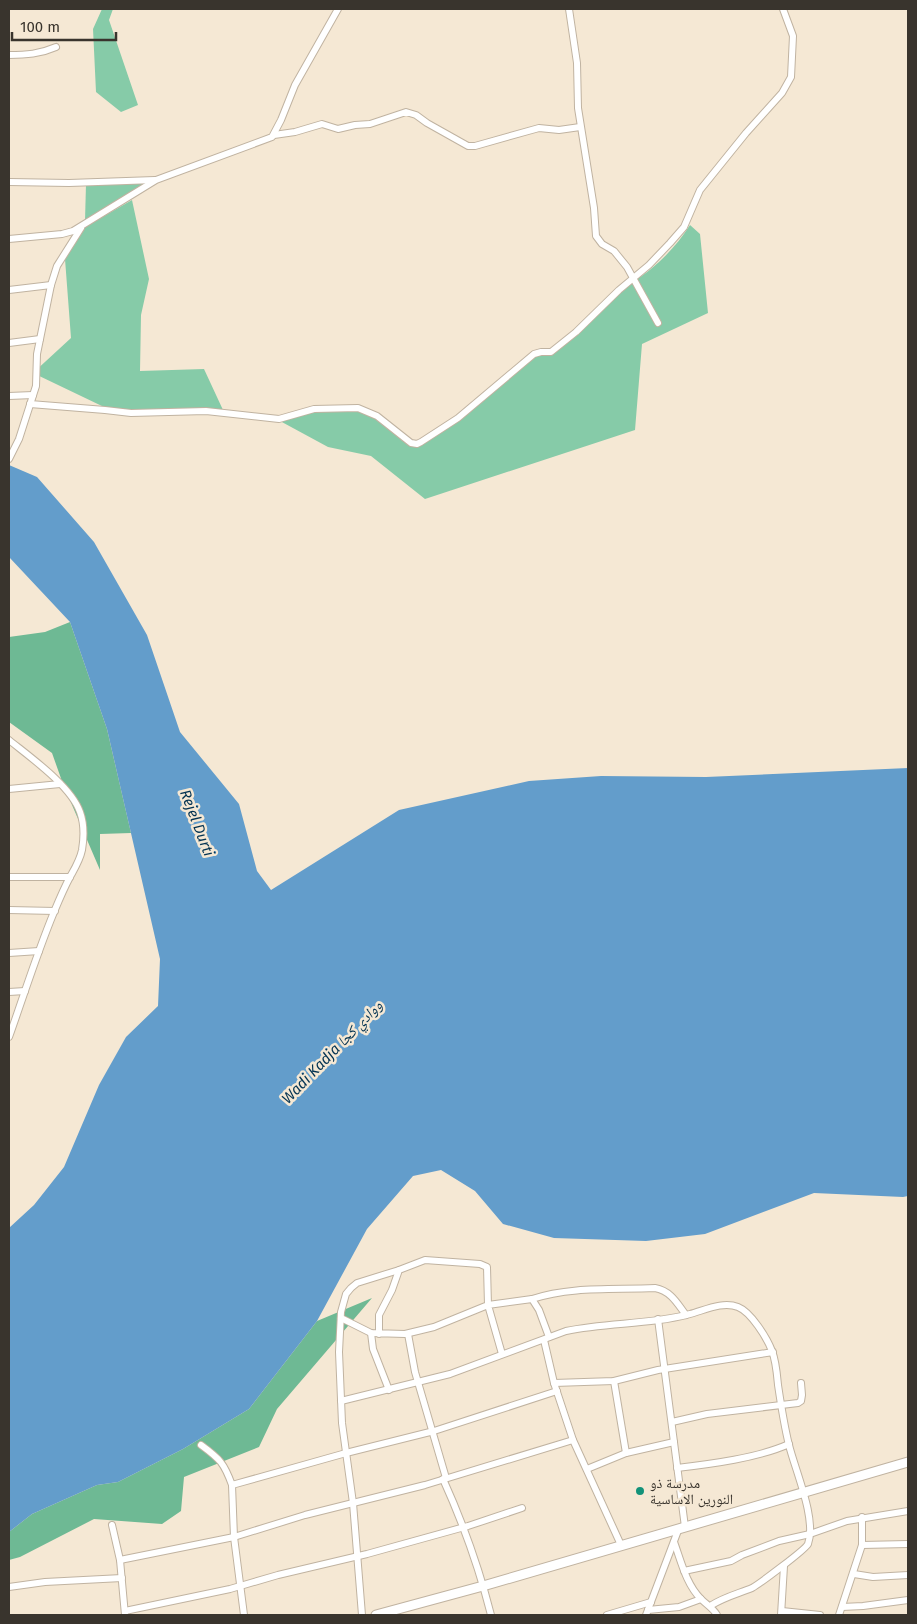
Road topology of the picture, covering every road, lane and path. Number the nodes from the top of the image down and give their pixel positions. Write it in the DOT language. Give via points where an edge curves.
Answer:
graph roads {
  1 [pos="338,9"];
  2 [pos="569,9"];
  3 [pos="783,9"];
  4 [pos="56,47"];
  5 [pos="9,55"];
  6 [pos="580,127"];
  7 [pos="274,135"];
  8 [pos="156,180"];
  9 [pos="9,182"];
  10 [pos="83,225"];
  11 [pos="9,239"];
  12 [pos="633,278"];
  13 [pos="51,285"];
  14 [pos="9,290"];
  15 [pos="658,323"];
  16 [pos="40,339"];
  17 [pos="9,343"];
  18 [pos="33,395"];
  19 [pos="9,396"];
  20 [pos="30,404"];
  21 [pos="9,459"];
  22 [pos="9,740"];
  23 [pos="60,784"];
  24 [pos="9,789"];
  25 [pos="9,877"];
  26 [pos="70,877"];
  27 [pos="9,910"];
  28 [pos="54,911"];
  29 [pos="39,951"];
  30 [pos="9,953"];
  31 [pos="25,991"];
  32 [pos="9,992"];
  33 [pos="9,1037"];
  34 [pos="398,1270"];
  35 [pos="532,1299"];
  36 [pos="488,1305"];
  37 [pos="686,1315"];
  38 [pos="341,1318"];
  39 [pos="658,1319"];
  40 [pos="371,1333"];
  41 [pos="379,1334"];
  42 [pos="408,1334"];
  43 [pos="547,1338"];
  44 [pos="773,1352"];
  45 [pos="502,1354"];
  46 [pos="664,1370"];
  47 [pos="614,1381"];
  48 [pos="419,1382"];
  49 [pos="801,1383"];
  50 [pos="554,1384"];
  51 [pos="389,1390"];
  52 [pos="557,1391"];
  53 [pos="341,1401"];
  54 [pos="781,1405"];
  55 [pos="672,1422"];
  56 [pos="434,1431"];
  57 [pos="573,1440"];
  58 [pos="674,1442"];
  59 [pos="788,1444"];
  60 [pos="201,1445"];
  61 [pos="346,1453"];
  62 [pos="626,1453"];
  63 [pos="908,1462"];
  64 [pos="677,1468"];
  65 [pos="587,1469"];
  66 [pos="444,1479"];
  67 [pos="232,1485"];
  68 [pos="803,1493"];
  69 [pos="353,1503"];
  70 [pos="522,1508"];
  71 [pos="908,1510"];
  72 [pos="862,1517"];
  73 [pos="112,1525"];
  74 [pos="463,1527"];
  75 [pos="682,1527"];
  76 [pos="810,1534"];
  77 [pos="234,1537"];
  78 [pos="674,1542"];
  79 [pos="908,1544"];
  80 [pos="620,1545"];
  81 [pos="862,1545"];
  82 [pos="358,1556"];
  83 [pos="120,1560"];
  84 [pos="784,1566"];
  85 [pos="684,1571"];
  86 [pos="854,1574"];
  87 [pos="908,1575"];
  88 [pos="122,1578"];
  89 [pos="241,1586"];
  90 [pos="483,1586"];
  91 [pos="9,1587"];
  92 [pos="701,1599"];
  93 [pos="908,1600"];
  94 [pos="651,1602"];
  95 [pos="710,1606"];
  96 [pos="842,1607"];
  97 [pos="125,1613"];
  98 [pos="647,1613"];
  99 [pos="782,1613"];
  100 [pos="244,1615"];
  101 [pos="362,1615"];
  102 [pos="376,1615"];
  103 [pos="491,1615"];
  104 [pos="607,1615"];
  105 [pos="717,1615"];
  106 [pos="820,1615"];
  107 [pos="840,1615"];
  1 -- 7 [label="street" via="295,85"];
  2 -- 6 [label="street" via="577,63"];
  3 -- 12 [label="street" via="793,36 791,77 782,93 700,190 684,227"];
  4 -- 5 [label="street" via="30,55"];
  6 -- 7 [label="street" via="539,128 468,146 416,114 406,112 370,124 338,129 322,124"];
  6 -- 12 [label="street" via="596,236 614,251"];
  7 -- 8 [label="street"];
  8 -- 9 [label="street"];
  8 -- 10 [label="street"];
  10 -- 11 [label="street" via="62,234"];
  10 -- 13 [label="street" via="57,266"];
  12 -- 15 [label="street"];
  12 -- 20 [label="street" via="552,352 534,354 458,418 417,444 411,443 377,416 358,408 314,409 279,419 206,411 131,414"];
  13 -- 14 [label="street"];
  13 -- 16 [label="street"];
  16 -- 17 [label="street"];
  16 -- 18 [label="street"];
  18 -- 19 [label="street"];
  18 -- 20 [label="street"];
  20 -- 21 [label="street"];
  22 -- 23 [label="street"];
  23 -- 24 [label="street"];
  23 -- 26 [label="street" via="81,813 84,838 78,865"];
  25 -- 26 [label="street"];
  26 -- 28 [label="street"];
  27 -- 28 [label="street"];
  28 -- 29 [label="street"];
  29 -- 30 [label="street"];
  29 -- 31 [label="street"];
  31 -- 32 [label="street"];
  31 -- 33 [label="street"];
  34 -- 36 [label="street" via="425,1260 484,1265 488,1267"];
  34 -- 38 [label="street" via="351,1288 342,1304"];
  34 -- 41 [label="street" via="379,1315"];
  35 -- 36 [label="street"];
  35 -- 37 [label="street" via="587,1290 655,1288 672,1296"];
  35 -- 43 [label="street" via="539,1310"];
  36 -- 42 [label="street" via="454,1320"];
  36 -- 45 [label="street"];
  37 -- 39 [label="street"];
  37 -- 44 [label="street" via="722,1305 740,1307 754,1321"];
  38 -- 40 [label="street"];
  38 -- 53 [label="street"];
  39 -- 43 [label="street" via="585,1327"];
  39 -- 46 [label="street"];
  40 -- 41 [label="street"];
  40 -- 51 [label="street"];
  41 -- 42 [label="street"];
  42 -- 48 [label="street"];
  43 -- 45 [label="street"];
  43 -- 50 [label="street"];
  44 -- 46 [label="street"];
  44 -- 54 [label="street"];
  45 -- 48 [label="street"];
  46 -- 47 [label="street"];
  46 -- 55 [label="street"];
  47 -- 50 [label="street"];
  47 -- 62 [label="street"];
  48 -- 51 [label="street"];
  48 -- 56 [label="street"];
  49 -- 54 [label="street" via="801,1401"];
  50 -- 52 [label="street"];
  51 -- 53 [label="street"];
  52 -- 56 [label="street"];
  52 -- 57 [label="street"];
  53 -- 61 [label="street"];
  54 -- 55 [label="street"];
  54 -- 59 [label="street"];
  55 -- 58 [label="street"];
  56 -- 61 [label="street"];
  56 -- 66 [label="street"];
  57 -- 65 [label="street"];
  57 -- 66 [label="street"];
  58 -- 62 [label="street"];
  58 -- 64 [label="street"];
  59 -- 64 [label="street" via="764,1453"];
  59 -- 68 [label="street"];
  60 -- 67 [label="street" via="219,1458"];
  61 -- 67 [label="street"];
  61 -- 69 [label="street"];
  62 -- 65 [label="street"];
  63 -- 68 [label="main road"];
  64 -- 75 [label="street"];
  65 -- 80 [label="street"];
  66 -- 69 [label="street"];
  66 -- 74 [label="street"];
  67 -- 77 [label="street"];
  68 -- 75 [label="main road"];
  68 -- 76 [label="street"];
  69 -- 77 [label="street"];
  69 -- 82 [label="street"];
  70 -- 74 [label="street"];
  71 -- 72 [label="street"];
  72 -- 76 [label="street"];
  72 -- 81 [label="street"];
  73 -- 83 [label="street"];
  74 -- 82 [label="street"];
  74 -- 90 [label="street"];
  75 -- 78 [label="street"];
  75 -- 80 [label="main road"];
  76 -- 84 [label="street" via="806,1547"];
  76 -- 85 [label="street" via="779,1541 731,1561"];
  77 -- 83 [label="street"];
  77 -- 89 [label="street"];
  78 -- 85 [label="street"];
  78 -- 94 [label="street"];
  79 -- 81 [label="street"];
  80 -- 90 [label="main road"];
  81 -- 86 [label="street"];
  82 -- 89 [label="street"];
  82 -- 101 [label="street"];
  83 -- 88 [label="street"];
  84 -- 95 [label="street" via="753,1587"];
  84 -- 99 [label="street"];
  85 -- 92 [label="street"];
  86 -- 87 [label="street" via="873,1577"];
  86 -- 96 [label="street"];
  88 -- 91 [label="street"];
  88 -- 97 [label="street"];
  89 -- 97 [label="street"];
  89 -- 100 [label="street"];
  90 -- 102 [label="main road"];
  90 -- 103 [label="street"];
  92 -- 95 [label="street"];
  92 -- 98 [label="street"];
  93 -- 96 [label="street"];
  94 -- 98 [label="street"];
  94 -- 104 [label="street"];
  95 -- 105 [label="street"];
  96 -- 107 [label="street"];
  99 -- 106 [label="street"];
}
